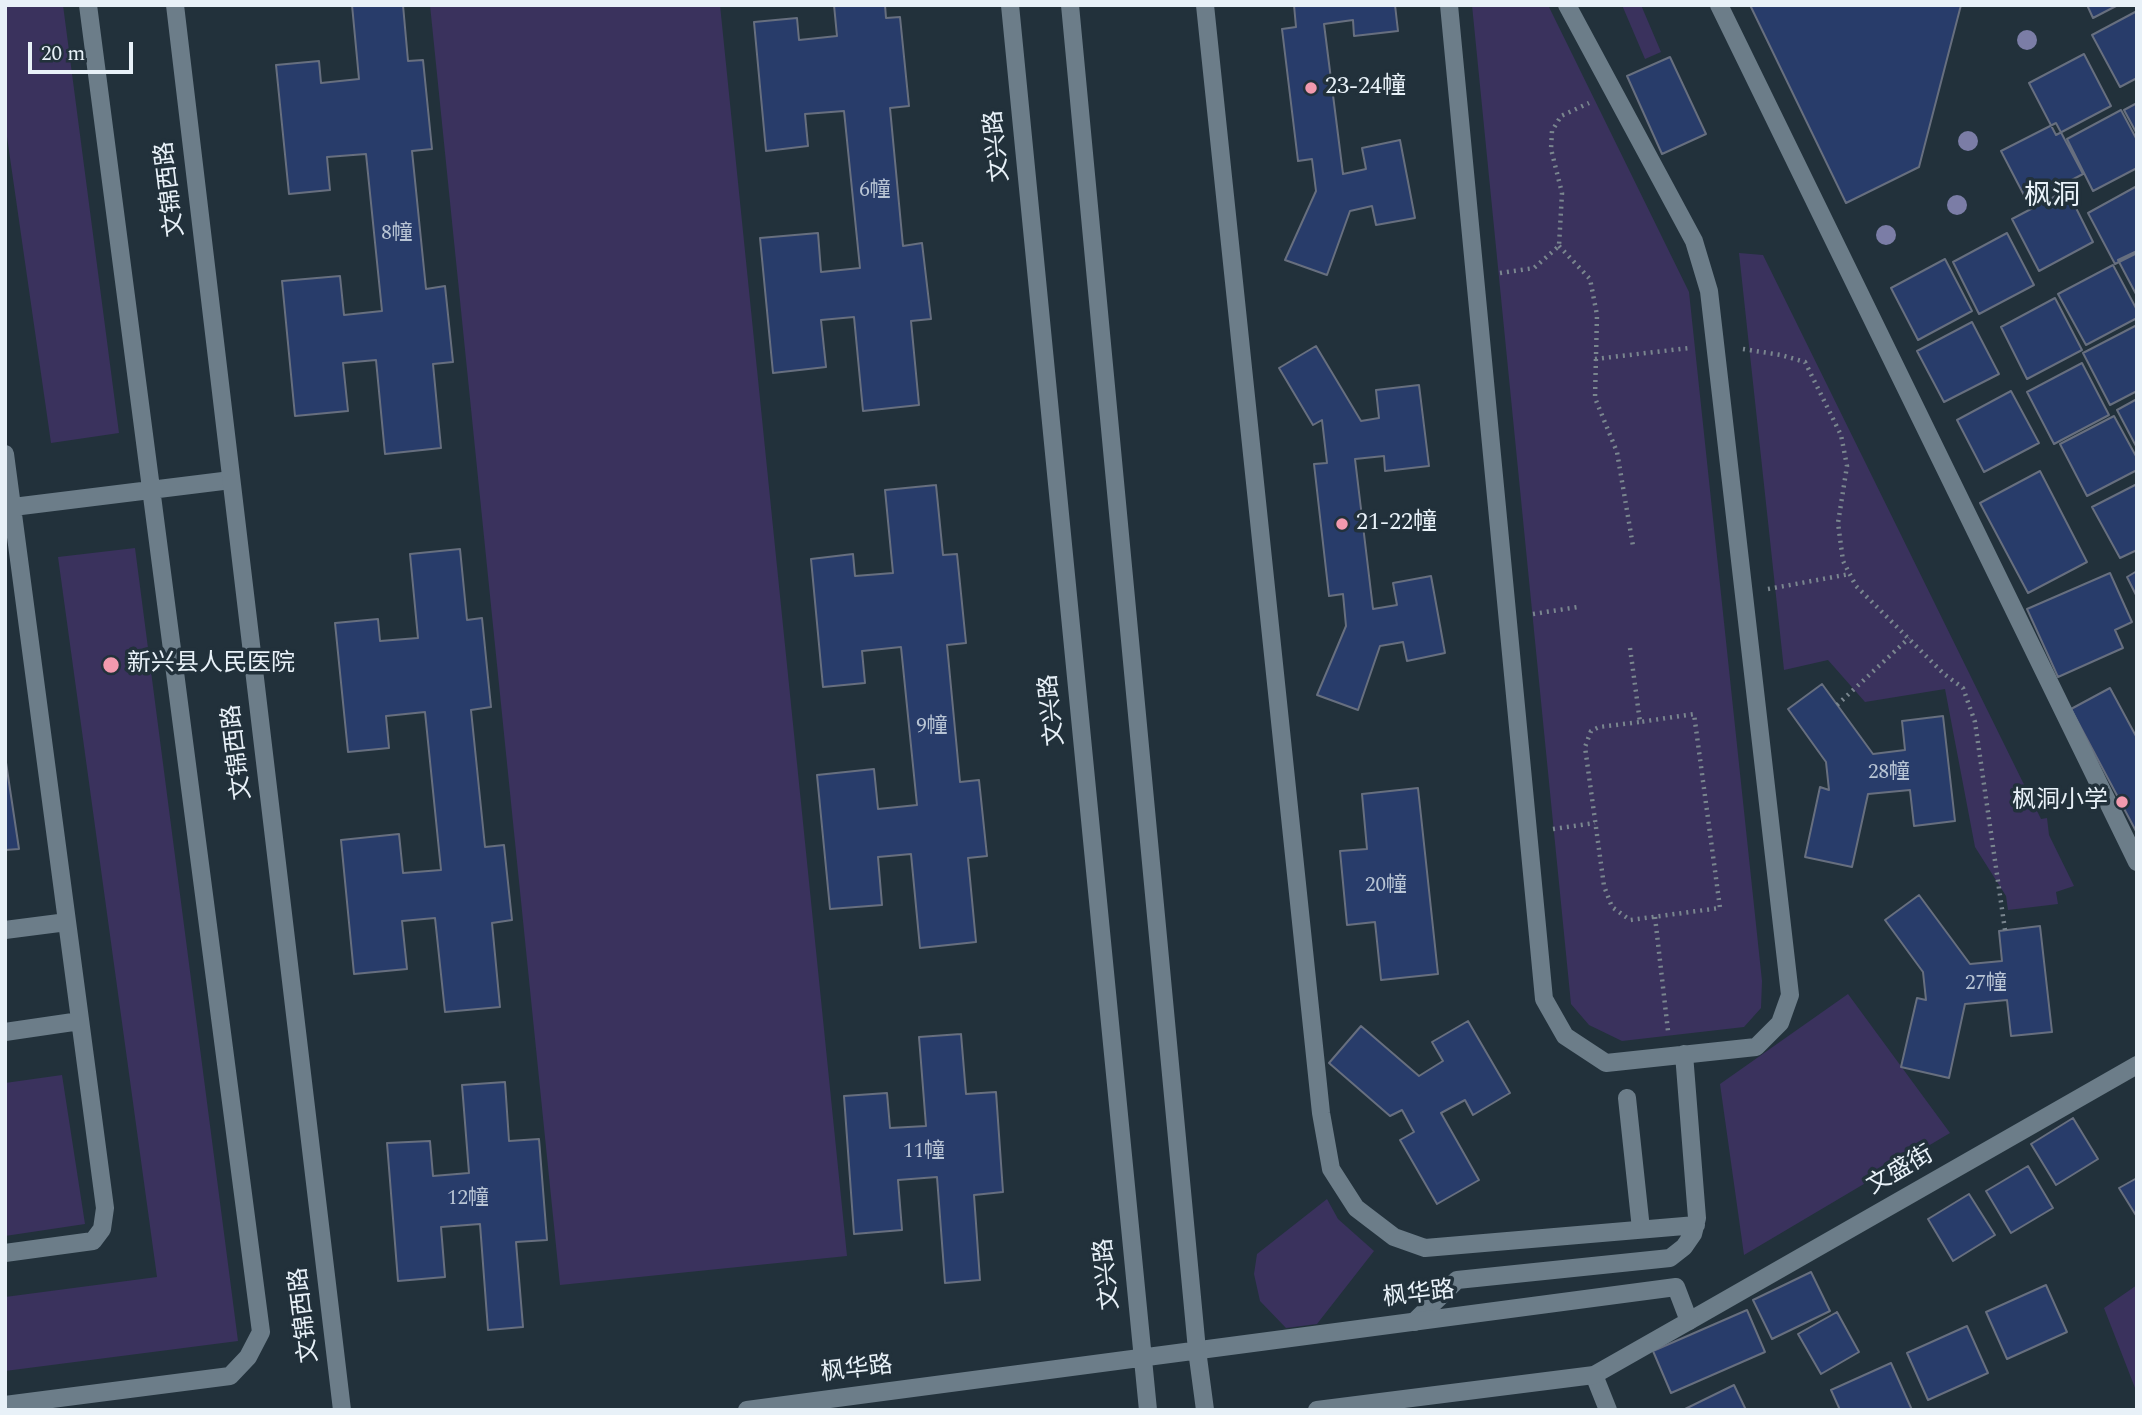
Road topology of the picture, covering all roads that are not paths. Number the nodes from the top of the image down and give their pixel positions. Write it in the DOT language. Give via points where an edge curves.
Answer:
graph roads {
  1 [pos="88,5"];
  2 [pos="175,5"];
  3 [pos="1010,5"];
  4 [pos="1070,5"];
  5 [pos="1206,5"];
  6 [pos="1449,5"];
  7 [pos="1567,5"];
  8 [pos="1720,5"];
  9 [pos="5,454"];
  10 [pos="231,480"];
  11 [pos="152,491"];
  12 [pos="9,508"];
  13 [pos="2137,862"];
  14 [pos="67,922"];
  15 [pos="5,930"];
  16 [pos="80,1021"];
  17 [pos="5,1032"];
  18 [pos="1678,1055"];
  19 [pos="2137,1065"];
  20 [pos="1627,1098"];
  21 [pos="1696,1225"];
  22 [pos="1641,1229"];
  23 [pos="5,1253"];
  24 [pos="1689,1321"];
  25 [pos="1414,1322"];
  26 [pos="1197,1350"];
  27 [pos="1142,1358"];
  28 [pos="1594,1375"];
  29 [pos="5,1405"];
  30 [pos="342,1410"];
  31 [pos="747,1410"];
  32 [pos="1148,1410"];
  33 [pos="1205,1410"];
  34 [pos="1317,1410"];
  35 [pos="1608,1410"];
  1 -- 11 [label="street"];
  2 -- 10 [label="street, 文锦西路"];
  3 -- 27 [label="street, 文兴路"];
  4 -- 26 [label="street"];
  5 -- 22 [label="street" via="1321,1113 1331,1169 1356,1208 1394,1237 1425,1248"];
  6 -- 18 [label="street" via="1544,999 1565,1036 1606,1063"];
  7 -- 18 [label="street" via="1694,241 1709,291 1790,995 1780,1023 1756,1047"];
  8 -- 13 [label="street"];
  9 -- 12 [label="street"];
  10 -- 11 [label="street"];
  10 -- 30 [label="street, 文锦西路"];
  11 -- 12 [label="street"];
  11 -- 29 [label="street" via="261,1332 248,1357 230,1376"];
  12 -- 14 [label="street"];
  14 -- 15 [label="street"];
  14 -- 16 [label="street"];
  16 -- 17 [label="street"];
  16 -- 23 [label="street" via="105,1208 102,1229 93,1241"];
  18 -- 21 [label="street"];
  19 -- 24 [label="street, 文盛街"];
  20 -- 22 [label="street"];
  21 -- 22 [label="street"];
  21 -- 25 [label="street" via="1684,1247 1670,1258 1457,1280"];
  24 -- 25 [label="street, 枫华路" via="1676,1287"];
  24 -- 28 [label="street"];
  25 -- 26 [label="street, 枫华路"];
  26 -- 27 [label="street, 枫华路"];
  26 -- 33 [label="street"];
  27 -- 31 [label="street, 枫华路"];
  27 -- 32 [label="street, 文兴路"];
  28 -- 34 [label="street"];
  28 -- 35 [label="street"];
}
